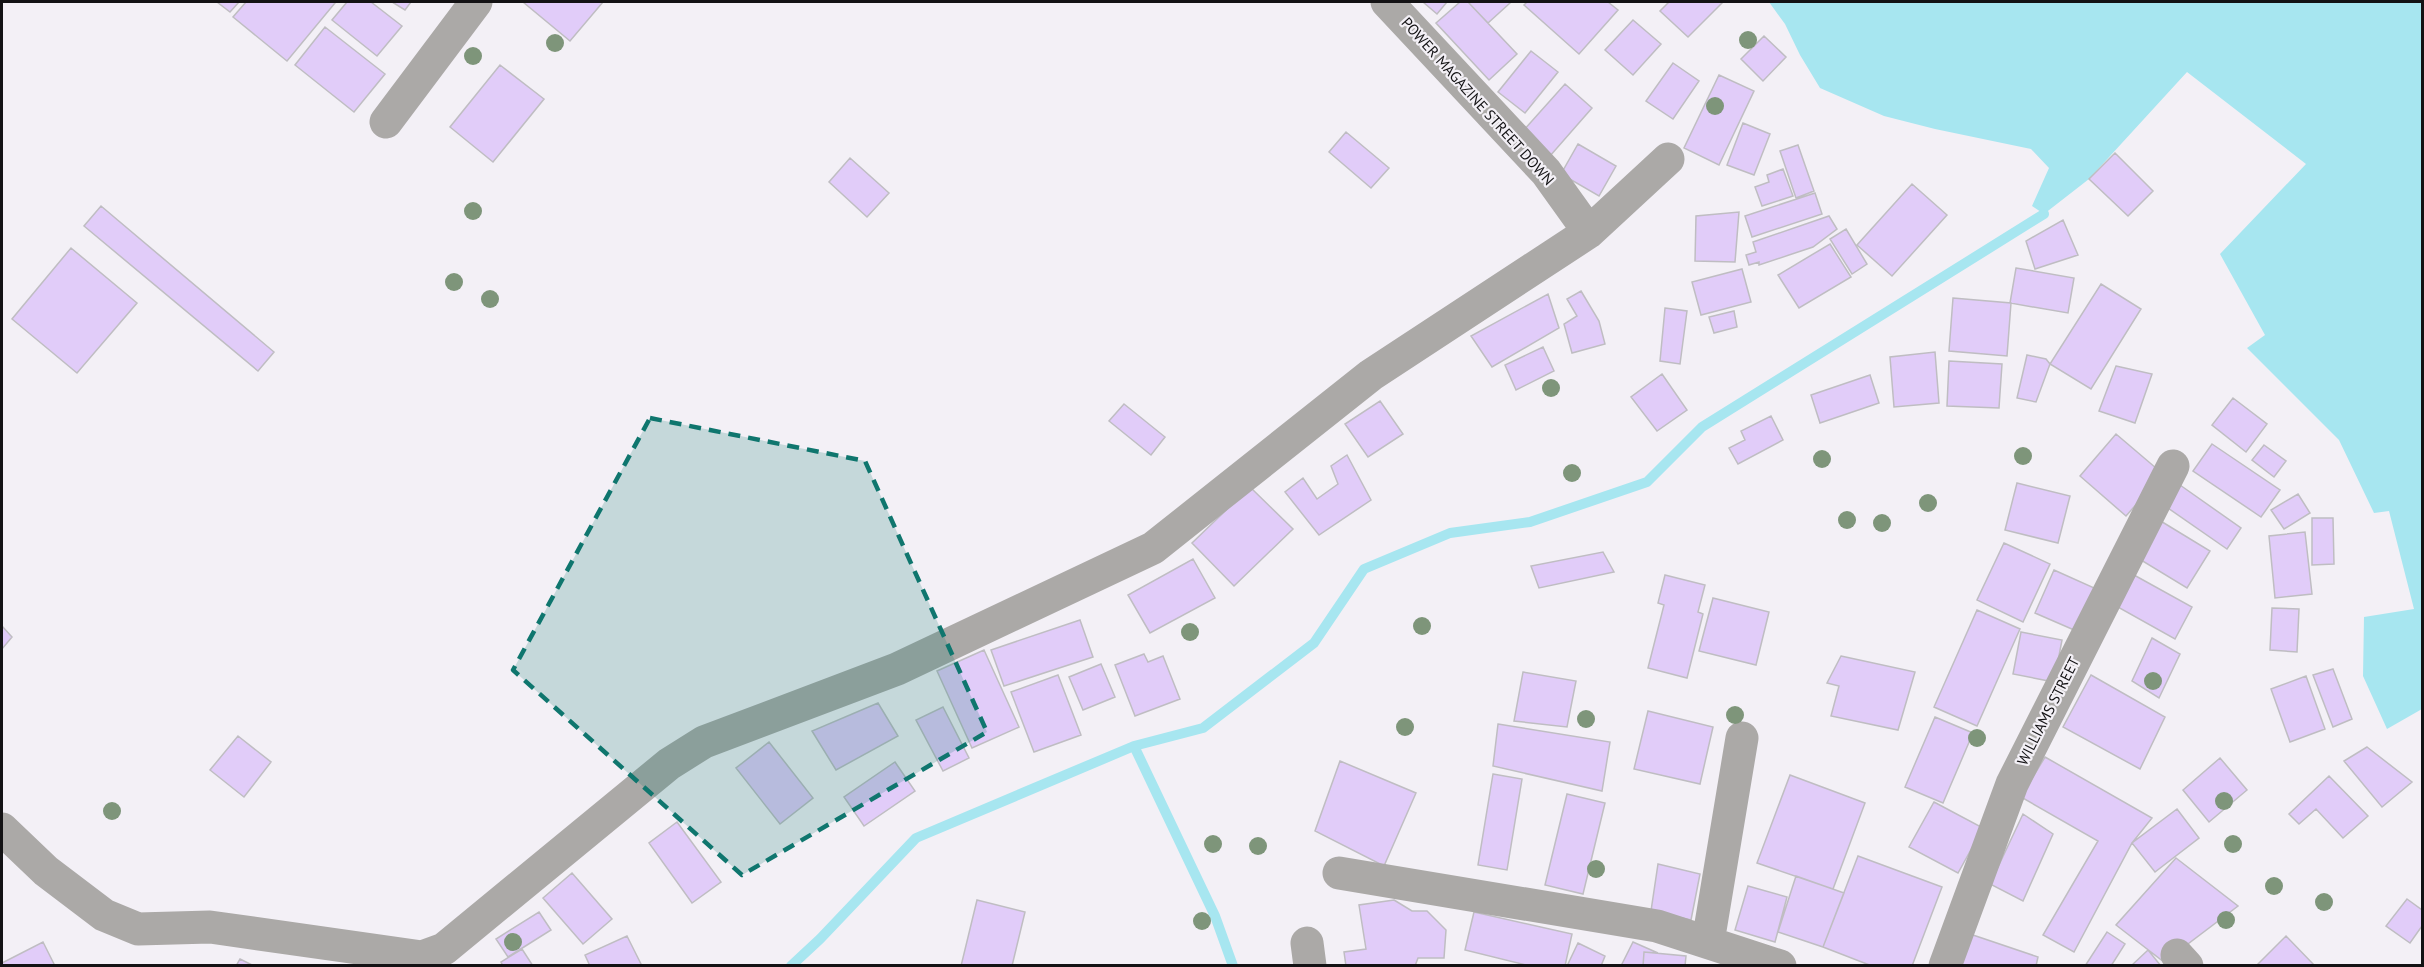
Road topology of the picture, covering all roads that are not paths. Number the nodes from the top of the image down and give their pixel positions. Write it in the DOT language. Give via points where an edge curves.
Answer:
graph roads {
  1 [pos="476,2"];
  2 [pos="1387,2"];
  3 [pos="386,122"];
  4 [pos="1668,159"];
  5 [pos="1589,232"];
  6 [pos="2173,466"];
  7 [pos="1742,738"];
  8 [pos="2,829"];
  9 [pos="1339,873"];
  10 [pos="1708,942"];
  11 [pos="1780,966"];
  12 [pos="1945,966"];
  1 -- 3 [label="street"];
  2 -- 5 [label="street, POWER MAGAZINE STREET DOWN" via="1546,172"];
  4 -- 5 [label="street"];
  5 -- 8 [label="street" via="1371,375 1153,548 897,669 704,742 686,753 444,949 422,957 210,927 138,929 104,915 46,871"];
  6 -- 12 [label="street, WILLIAMS STREET" via="2012,784"];
  7 -- 10 [label="street"];
  9 -- 10 [label="street" via="1657,926"];
  10 -- 11 [label="street"];
}
